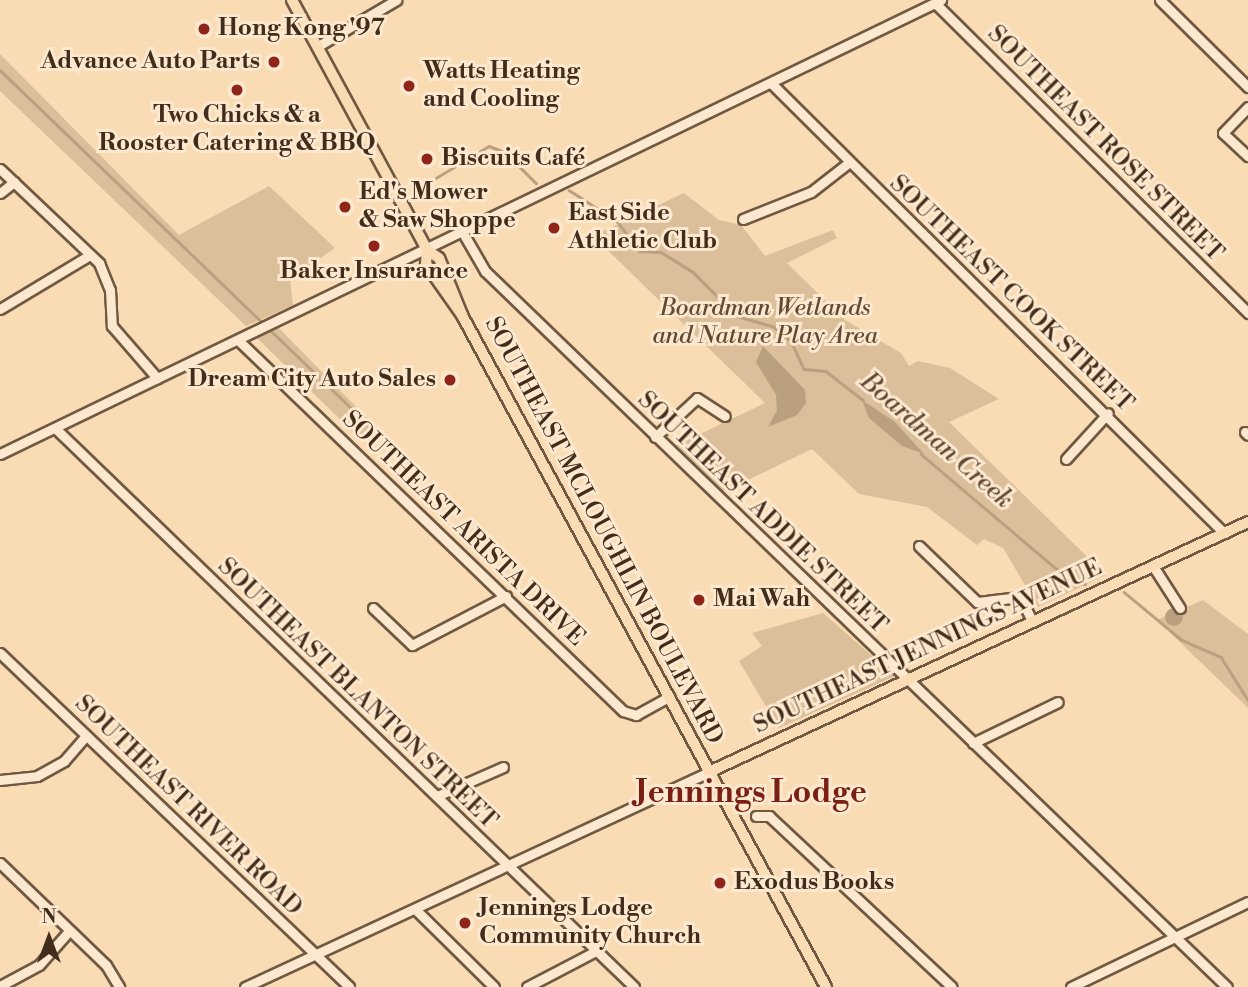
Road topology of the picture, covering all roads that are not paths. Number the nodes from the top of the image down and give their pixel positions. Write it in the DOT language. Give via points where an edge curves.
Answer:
graph roads {
  1 [pos="292,0"];
  2 [pos="396,0"];
  3 [pos="1160,0"];
  4 [pos="938,1"];
  5 [pos="318,47"];
  6 [pos="771,83"];
  7 [pos="1248,87"];
  8 [pos="1248,107"];
  9 [pos="1248,156"];
  10 [pos="847,164"];
  11 [pos="0,169"];
  12 [pos="14,182"];
  13 [pos="0,193"];
  14 [pos="743,219"];
  15 [pos="463,233"];
  16 [pos="428,250"];
  17 [pos="90,255"];
  18 [pos="0,309"];
  19 [pos="1248,313"];
  20 [pos="238,340"];
  21 [pos="157,379"];
  22 [pos="1108,414"];
  23 [pos="725,416"];
  24 [pos="55,428"];
  25 [pos="655,437"];
  26 [pos="0,454"];
  27 [pos="1066,459"];
  28 [pos="1248,522"];
  29 [pos="1224,533"];
  30 [pos="919,546"];
  31 [pos="1153,566"];
  32 [pos="506,596"];
  33 [pos="373,608"];
  34 [pos="1180,608"];
  35 [pos="1033,622"];
  36 [pos="0,653"];
  37 [pos="909,680"];
  38 [pos="669,697"];
  39 [pos="1058,702"];
  40 [pos="86,736"];
  41 [pos="973,743"];
  42 [pos="502,767"];
  43 [pos="709,772"];
  44 [pos="0,780"];
  45 [pos="437,796"];
  46 [pos="756,816"];
  47 [pos="0,863"];
  48 [pos="509,865"];
  49 [pos="1248,902"];
  50 [pos="415,909"];
  51 [pos="69,931"];
  52 [pos="1175,938"];
  53 [pos="596,951"];
  54 [pos="315,954"];
  55 [pos="0,985"];
  56 [pos="119,987"];
  57 [pos="245,987"];
  58 [pos="349,987"];
  59 [pos="494,987"];
  60 [pos="527,987"];
  61 [pos="634,987"];
  62 [pos="826,987"];
  63 [pos="952,987"];
  64 [pos="1071,987"];
  65 [pos="1227,987"];
  1 -- 5 [label="main road, SOUTHEAST MCLOUGHLIN BOULEVARD"];
  2 -- 5 [label="street"];
  3 -- 7 [label="street"];
  4 -- 6 [label="street"];
  4 -- 19 [label="street, SOUTHEAST ROSE STREET"];
  5 -- 16 [label="main road, SOUTHEAST MCLOUGHLIN BOULEVARD"];
  6 -- 10 [label="street, SOUTHEAST COOK STREET"];
  6 -- 15 [label="street"];
  8 -- 9 [label="street" via="1223,133"];
  10 -- 14 [label="street" via="811,192"];
  10 -- 22 [label="street, SOUTHEAST COOK STREET"];
  11 -- 12 [label="street"];
  12 -- 13 [label="street"];
  12 -- 17 [label="street"];
  15 -- 16 [label="street"];
  15 -- 25 [label="street, SOUTHEAST ADDIE STREET" via="477,262"];
  16 -- 20 [label="street"];
  16 -- 38 [label="main road, SOUTHEAST MCLOUGHLIN BOULEVARD" via="439,258 463,317"];
  17 -- 18 [label="street"];
  17 -- 21 [label="street" via="106,276 112,326"];
  20 -- 21 [label="street"];
  20 -- 32 [label="street, SOUTHEAST ARISTA DRIVE"];
  21 -- 24 [label="street"];
  22 -- 27 [label="street"];
  22 -- 29 [label="street, SOUTHEAST COOK STREET"];
  23 -- 25 [label="street" via="697,398"];
  24 -- 26 [label="street"];
  24 -- 45 [label="street, SOUTHEAST BLANTON STREET"];
  25 -- 37 [label="street, SOUTHEAST ADDIE STREET"];
  28 -- 29 [label="main road, SOUTHEAST JENNINGS AVENUE"];
  29 -- 31 [label="main road, SOUTHEAST JENNINGS AVENUE"];
  30 -- 35 [label="street" via="977,602 1020,597"];
  31 -- 34 [label="street"];
  31 -- 35 [label="main road, SOUTHEAST JENNINGS AVENUE"];
  32 -- 33 [label="street" via="412,645"];
  32 -- 38 [label="street, SOUTHEAST ARISTA DRIVE" via="626,714"];
  35 -- 37 [label="main road, SOUTHEAST JENNINGS AVENUE"];
  36 -- 40 [label="street, SOUTHEAST RIVER ROAD"];
  37 -- 41 [label="street, SOUTHEAST ADDIE STREET"];
  37 -- 43 [label="main road, SOUTHEAST JENNINGS AVENUE"];
  38 -- 43 [label="main road, SOUTHEAST MCLOUGHLIN BOULEVARD"];
  39 -- 41 [label="street"];
  40 -- 44 [label="street" via="64,761 37,776"];
  40 -- 54 [label="street, SOUTHEAST RIVER ROAD"];
  41 -- 52 [label="street, SOUTHEAST ADDIE STREET"];
  42 -- 45 [label="street"];
  43 -- 48 [label="street, SOUTHEAST JENNINGS AVENUE"];
  43 -- 62 [label="main road, SOUTHEAST MCLOUGHLIN BOULEVARD"];
  45 -- 48 [label="street, SOUTHEAST BLANTON STREET"];
  46 -- 63 [label="street" via="769,816"];
  47 -- 51 [label="street"];
  48 -- 50 [label="street, SOUTHEAST JENNINGS AVENUE"];
  48 -- 53 [label="street, SOUTHEAST BLANTON STREET"];
  49 -- 52 [label="street"];
  50 -- 54 [label="street, SOUTHEAST JENNINGS AVENUE"];
  50 -- 59 [label="street"];
  51 -- 55 [label="street" via="39,965"];
  51 -- 56 [label="street"];
  52 -- 64 [label="street"];
  52 -- 65 [label="street, SOUTHEAST ADDIE STREET"];
  53 -- 60 [label="street"];
  53 -- 61 [label="street, SOUTHEAST BLANTON STREET"];
  54 -- 57 [label="street, SOUTHEAST JENNINGS AVENUE"];
  54 -- 58 [label="street, SOUTHEAST RIVER ROAD"];
}
